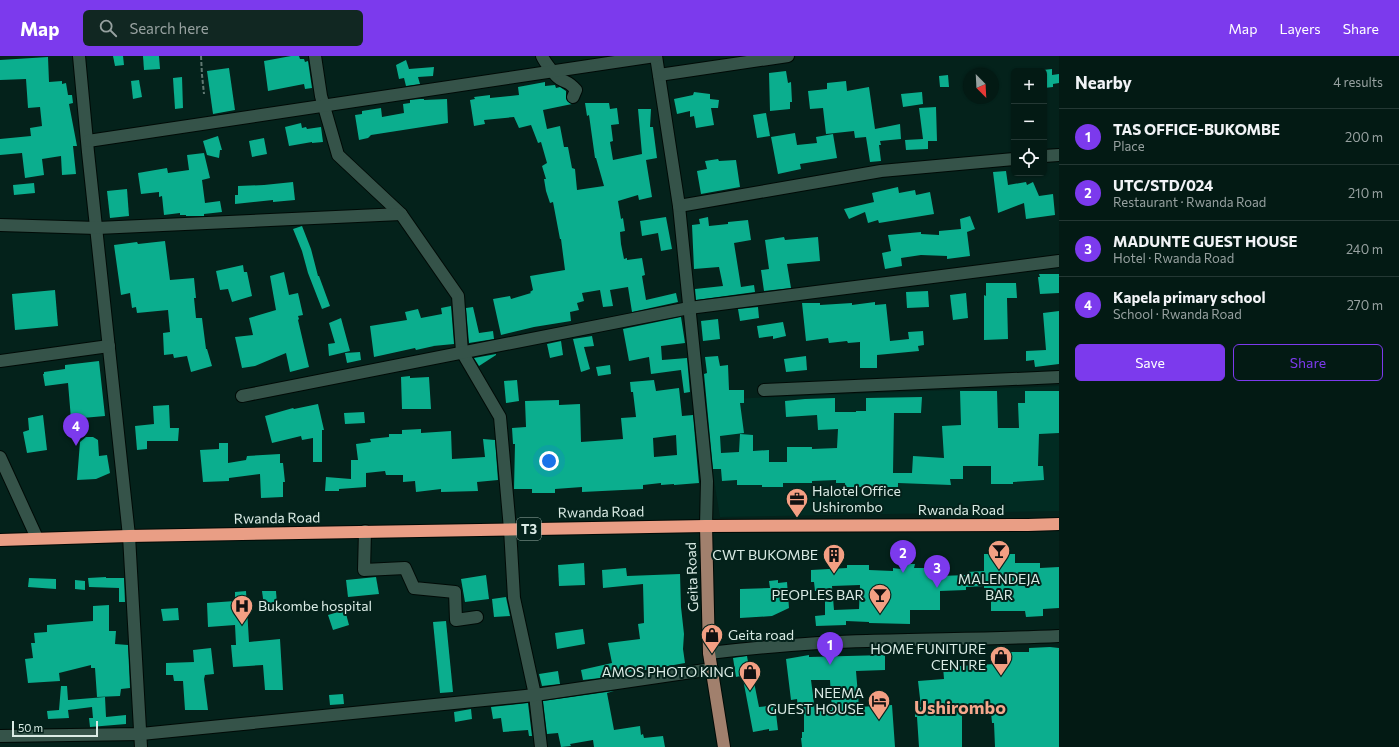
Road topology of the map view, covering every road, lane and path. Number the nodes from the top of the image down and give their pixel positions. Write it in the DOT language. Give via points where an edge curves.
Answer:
graph roads {
  1 [pos="79,56"];
  2 [pos="201,56"];
  3 [pos="315,56"];
  4 [pos="656,56"];
  5 [pos="788,56"];
  6 [pos="545,66"];
  7 [pos="659,75"];
  8 [pos="204,94"];
  9 [pos="573,97"];
  10 [pos="324,105"];
  11 [pos="88,141"];
  12 [pos="1059,155"];
  13 [pos="1047,156"];
  14 [pos="1011,159"];
  15 [pos="679,206"];
  16 [pos="401,214"];
  17 [pos="0,225"];
  18 [pos="97,228"];
  19 [pos="1059,262"];
  20 [pos="689,308"];
  21 [pos="109,346"];
  22 [pos="462,352"];
  23 [pos="0,362"];
  24 [pos="1059,376"];
  25 [pos="764,390"];
  26 [pos="242,396"];
  27 [pos="0,457"];
  28 [pos="1059,524"];
  29 [pos="706,526"];
  30 [pos="510,529"];
  31 [pos="365,531"];
  32 [pos="129,536"];
  33 [pos="37,538"];
  34 [pos="0,540"];
  35 [pos="477,617"];
  36 [pos="1059,636"];
  37 [pos="709,653"];
  38 [pos="712,669"];
  39 [pos="535,695"];
  40 [pos="141,734"];
  41 [pos="0,736"];
  42 [pos="141,747"];
  43 [pos="541,747"];
  44 [pos="724,747"];
  1 -- 11 [label="street"];
  2 -- 8 [label="path"];
  3 -- 10 [label="street"];
  4 -- 6 [label="street"];
  4 -- 7 [label="street"];
  5 -- 7 [label="street"];
  6 -- 9 [label="street" via="559,78 569,82 576,90"];
  6 -- 10 [label="street"];
  7 -- 15 [label="street"];
  10 -- 11 [label="street"];
  10 -- 16 [label="street" via="338,155"];
  11 -- 18 [label="street"];
  12 -- 13 [label="street"];
  14 -- 15 [label="street" via="882,171"];
  15 -- 20 [label="street"];
  16 -- 18 [label="street"];
  16 -- 22 [label="street" via="458,296"];
  17 -- 18 [label="street"];
  18 -- 21 [label="street"];
  19 -- 20 [label="street"];
  20 -- 22 [label="street"];
  20 -- 29 [label="street" via="707,481"];
  21 -- 23 [label="street"];
  21 -- 32 [label="street"];
  22 -- 26 [label="street"];
  22 -- 30 [label="street" via="500,416"];
  24 -- 25 [label="street"];
  27 -- 33 [label="street"];
  28 -- 29 [label="highway, Rwanda Road / T3"];
  29 -- 30 [label="highway, Rwanda Road / T3"];
  29 -- 37 [label="main road, Geita Road"];
  30 -- 31 [label="highway, Rwanda Road / T3"];
  30 -- 39 [label="street" via="514,598"];
  31 -- 32 [label="highway, Rwanda Road / T3"];
  31 -- 35 [label="street" via="364,570 405,568 414,588 454,592 456,620"];
  32 -- 33 [label="highway, Rwanda Road / T3"];
  32 -- 40 [label="street"];
  33 -- 34 [label="highway, Rwanda Road / T3"];
  36 -- 37 [label="street" via="866,641"];
  37 -- 38 [label="main road, Geita Road"];
  38 -- 39 [label="street"];
  38 -- 44 [label="main road, Geita Road"];
  39 -- 40 [label="street"];
  39 -- 43 [label="street"];
  40 -- 41 [label="street"];
  40 -- 42 [label="street"];
}
